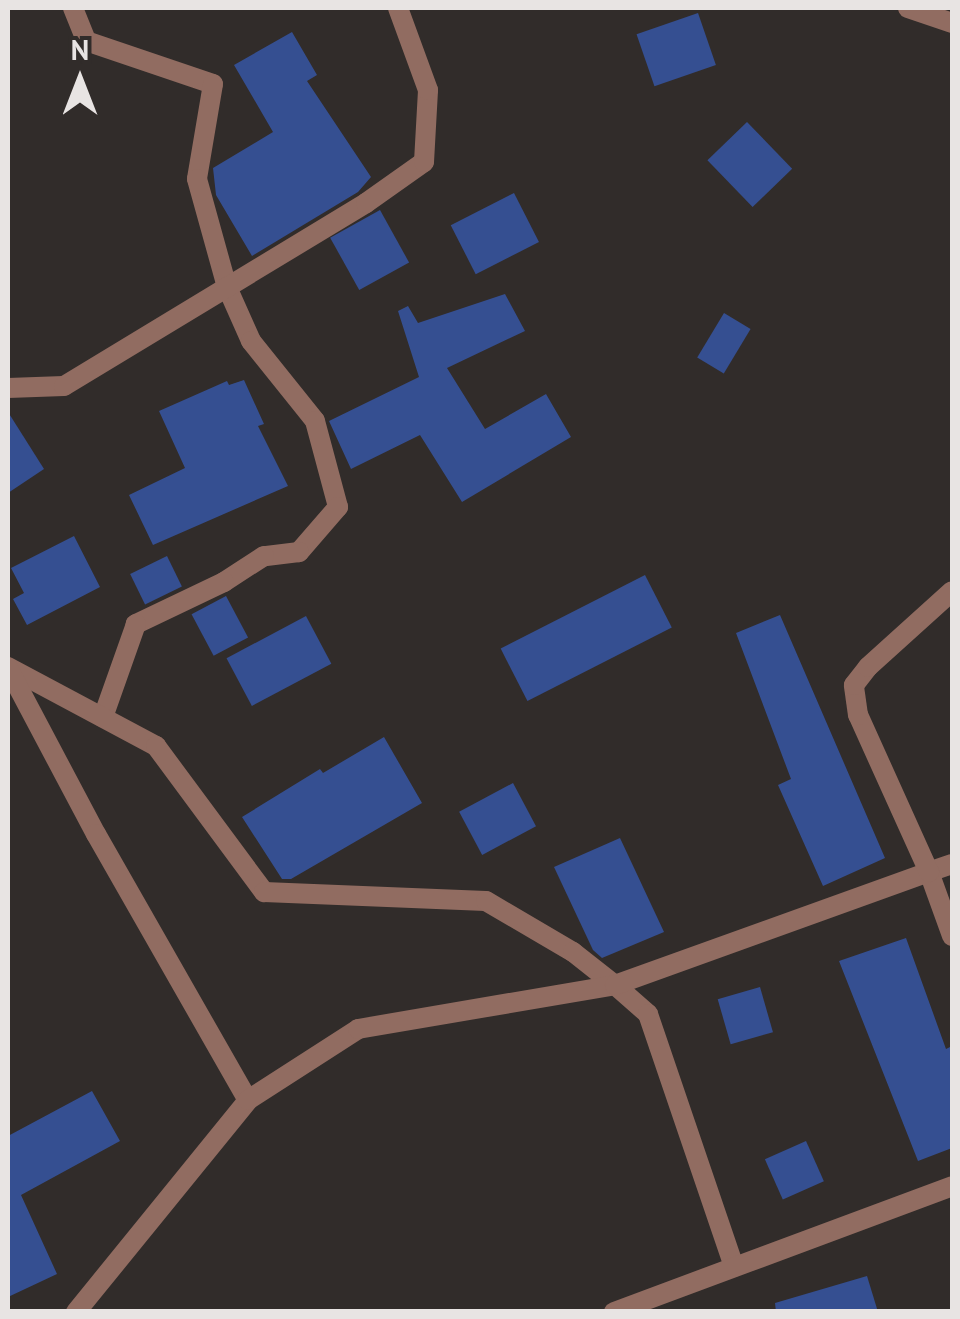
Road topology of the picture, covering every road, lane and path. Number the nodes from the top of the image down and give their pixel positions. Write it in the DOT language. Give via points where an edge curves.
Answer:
graph roads {
  1 [pos="74,8"];
  2 [pos="398,8"];
  3 [pos="908,8"];
  4 [pos="952,23"];
  5 [pos="227,286"];
  6 [pos="8,388"];
  7 [pos="952,592"];
  8 [pos="8,667"];
  9 [pos="103,717"];
  10 [pos="952,864"];
  11 [pos="929,872"];
  12 [pos="952,936"];
  13 [pos="615,984"];
  14 [pos="248,1100"];
  15 [pos="952,1186"];
  16 [pos="734,1267"];
  17 [pos="76,1312"];
  18 [pos="614,1312"];
  1 -- 5 [label="street" via="86,41 213,84 196,178"];
  2 -- 5 [label="street" via="428,90 424,162"];
  3 -- 4 [label="street"];
  5 -- 6 [label="street" via="64,386"];
  5 -- 9 [label="street" via="251,341 315,421 338,507 299,552 264,556 136,624"];
  7 -- 11 [label="street" via="854,685 858,715"];
  8 -- 9 [label="street"];
  8 -- 14 [label="street"];
  9 -- 13 [label="street" via="156,746 264,892 486,901"];
  10 -- 11 [label="street"];
  11 -- 12 [label="street"];
  11 -- 13 [label="street"];
  13 -- 14 [label="street" via="358,1029"];
  13 -- 16 [label="street" via="648,1014"];
  14 -- 17 [label="street"];
  15 -- 16 [label="street"];
  16 -- 18 [label="street"];
}
